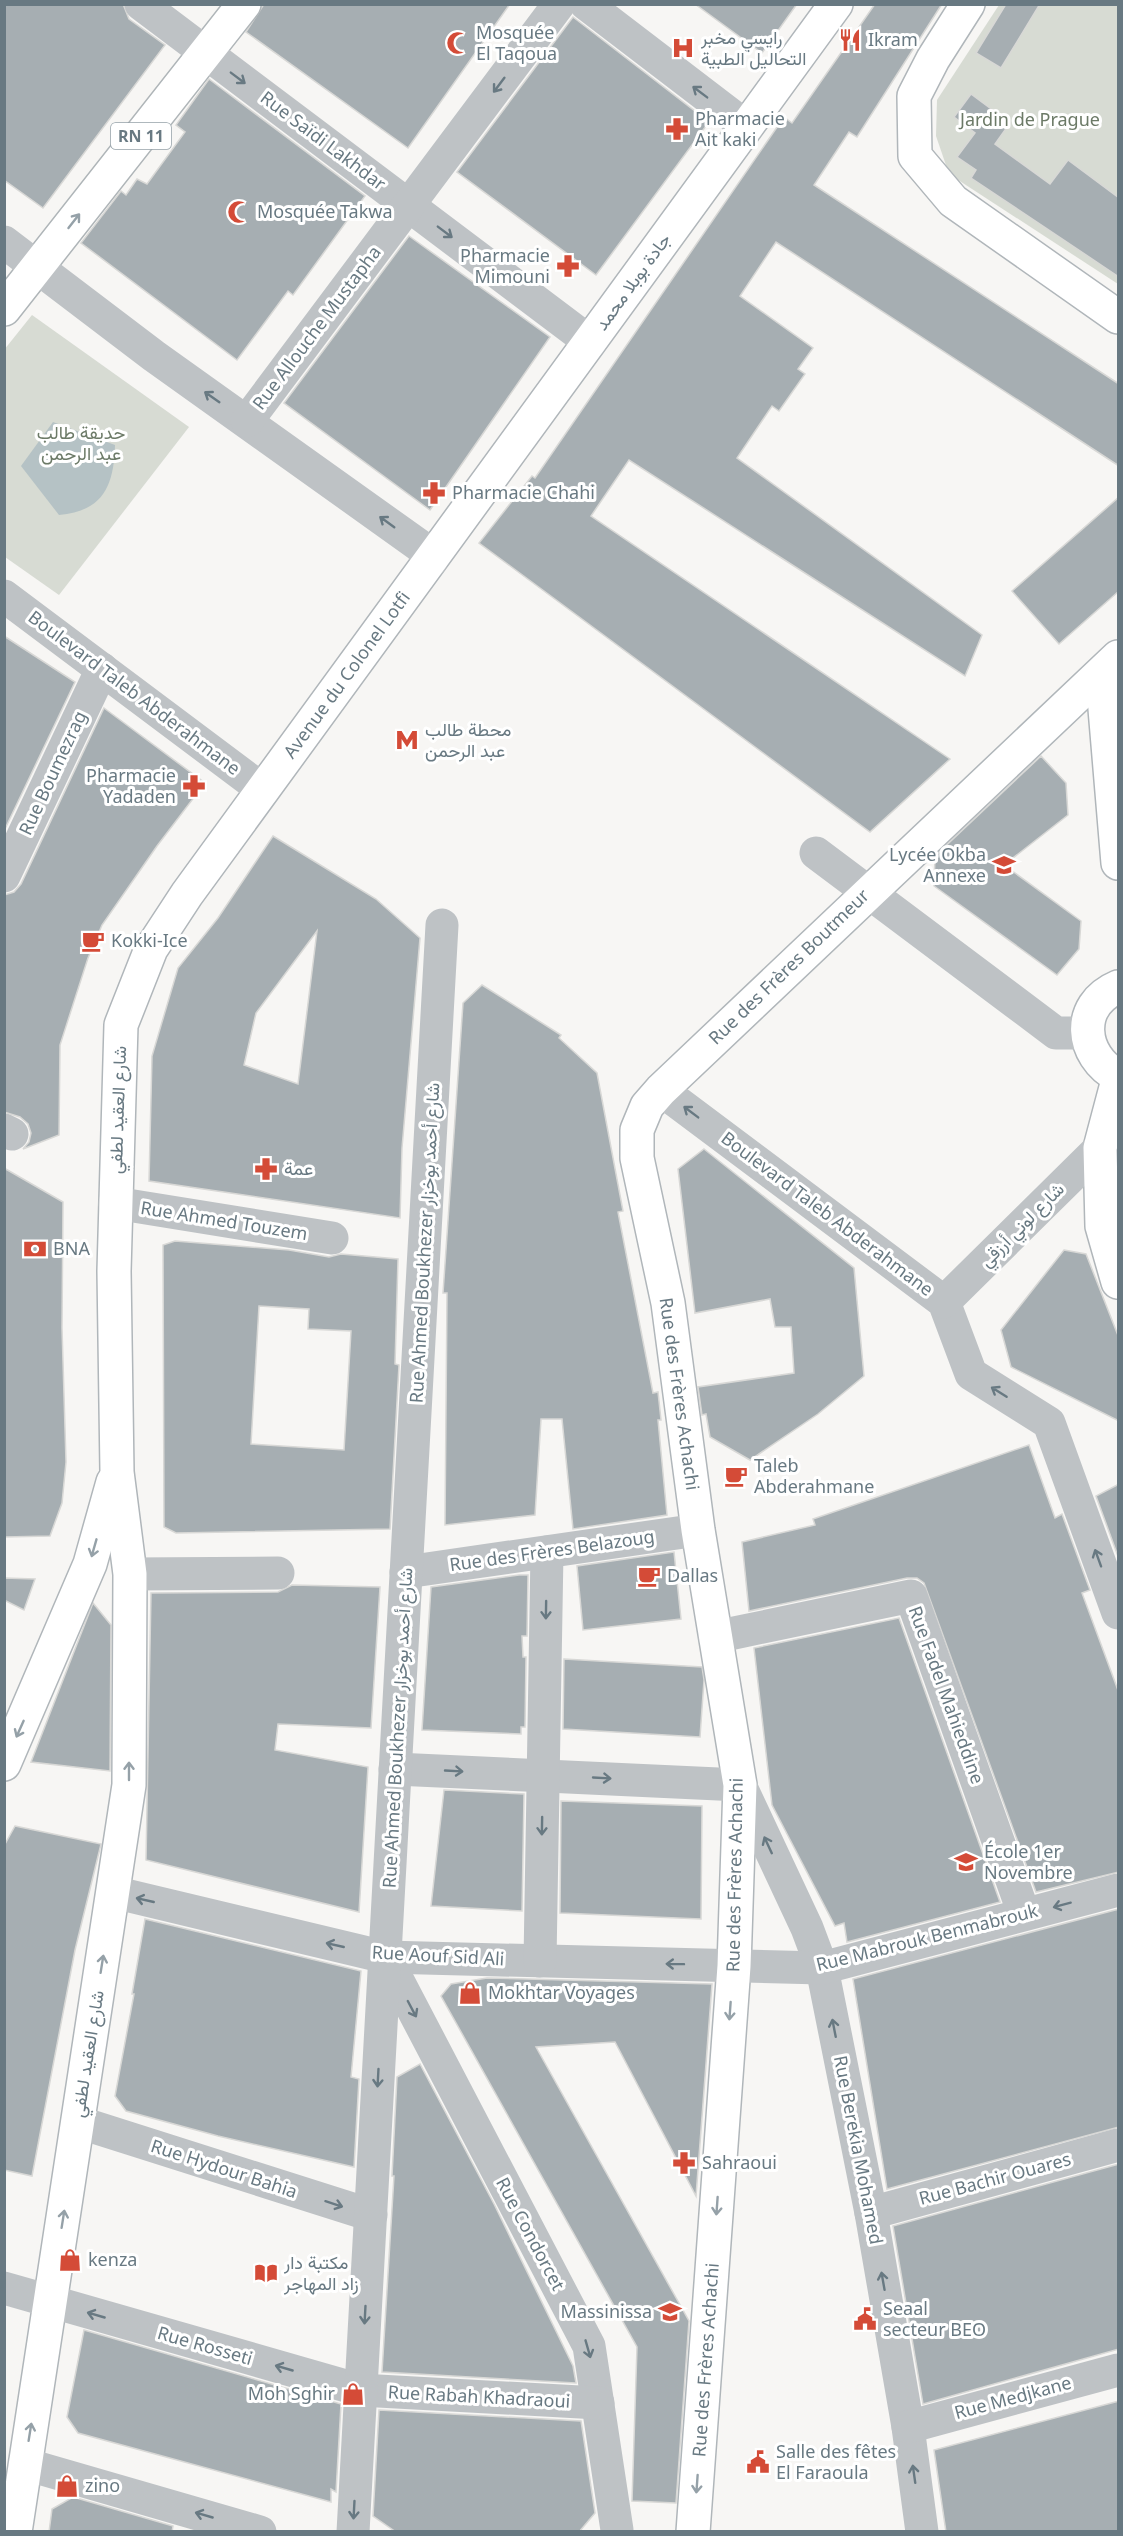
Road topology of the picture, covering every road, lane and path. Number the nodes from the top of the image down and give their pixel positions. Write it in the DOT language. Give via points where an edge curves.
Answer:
graph roads {
  1 [pos="141,4"];
  2 [pos="244,4"];
  3 [pos="559,4"];
  4 [pos="586,4"];
  5 [pos="836,4"];
  6 [pos="969,4"];
  7 [pos="206,53"];
  8 [pos="747,127"];
  9 [pos="409,205"];
  10 [pos="4,242"];
  11 [pos="38,267"];
  12 [pos="4,309"];
  13 [pos="1119,317"];
  14 [pos="590,342"];
  15 [pos="247,421"];
  16 [pos="431,561"];
  17 [pos="4,596"];
  18 [pos="1110,665"];
  19 [pos="102,669"];
  20 [pos="263,790"];
  21 [pos="816,853"];
  22 [pos="1119,863"];
  23 [pos="4,876"];
  24 [pos="868,893"];
  25 [pos="442,926"];
  26 [pos="1119,987"];
  27 [pos="1088,1033"];
  28 [pos="1119,1076"];
  29 [pos="1119,1080"];
  30 [pos="661,1090"];
  31 [pos="1100,1148"];
  32 [pos="116,1203"];
  33 [pos="332,1238"];
  34 [pos="1119,1282"];
  35 [pos="944,1302"];
  36 [pos="117,1472"];
  37 [pos="698,1530"];
  38 [pos="547,1552"];
  39 [pos="406,1572"];
  40 [pos="278,1573"];
  41 [pos="130,1574"];
  42 [pos="1119,1613"];
  43 [pos="715,1636"];
  44 [pos="4,1764"];
  45 [pos="395,1769"];
  46 [pos="543,1775"];
  47 [pos="740,1785"];
  48 [pos="1119,1890"];
  49 [pos="113,1892"];
  50 [pos="1024,1914"];
  51 [pos="385,1957"];
  52 [pos="540,1961"];
  53 [pos="734,1966"];
  54 [pos="822,1968"];
  55 [pos="78,2122"];
  56 [pos="1119,2145"];
  57 [pos="871,2213"];
  58 [pos="371,2215"];
  59 [pos="4,2288"];
  60 [pos="50,2301"];
  61 [pos="1119,2370"];
  62 [pos="360,2390"];
  63 [pos="598,2403"];
  64 [pos="908,2427"];
  65 [pos="25,2464"];
  66 [pos="621,2531"];
  67 [pos="15,2532"];
  68 [pos="260,2532"];
  69 [pos="353,2532"];
  70 [pos="693,2532"];
  71 [pos="922,2532"];
  1 -- 7 [label="street, Rue Saïdi Lakhdar"];
  2 -- 7 [label="street, RN 11"];
  3 -- 9 [label="street, Rue Allouche Mustapha, one-way"];
  8 -- 4 [label="street, one-way"];
  5 -- 8 [label="street, جادة بوبلا محمد"];
  6 -- 13 [label="street" via="914,96 915,156 953,201"];
  7 -- 9 [label="street, Rue Saïdi Lakhdar, one-way"];
  11 -- 7 [label="street, RN 11, one-way"];
  8 -- 14 [label="street, جادة بوبلا محمد"];
  9 -- 14 [label="street, Rue Saïdi Lakhdar, one-way"];
  9 -- 15 [label="street, Rue Allouche Mustapha"];
  10 -- 11 [label="street"];
  11 -- 12 [label="street, RN 11"];
  15 -- 11 [label="street, one-way"];
  14 -- 16 [label="street, جادة بوبلا محمد"];
  16 -- 15 [label="street, one-way" via="420,546"];
  16 -- 20 [label="street, Avenue du Colonel Lotfi"];
  17 -- 19 [label="street, Boulevard Taleb Abderahmane"];
  18 -- 22 [label="street"];
  18 -- 24 [label="street, Rue des Frères Boutmeur"];
  19 -- 20 [label="street, Boulevard Taleb Abderahmane"];
  19 -- 23 [label="street, Rue Boumezrag"];
  20 -- 32 [label="street, شارع العقيد لطفي" via="162,930 121,1025"];
  21 -- 24 [label="street"];
  24 -- 27 [label="street" via="1056,1034"];
  24 -- 30 [label="street, Rue des Frères Boutmeur"];
  25 -- 39 [label="street, Rue Ahmed Boukhezer شارع أحمد بوخزار"];
  26 -- 27 [label="street" via="1094,1006"];
  27 -- 28 [label="street" via="1094,1055"];
  29 -- 31 [label="street"];
  35 -- 30 [label="street, Boulevard Taleb Abderahmane, one-way"];
  30 -- 37 [label="street, Rue des Frères Achachi" via="647,1106 637,1130 637,1158 668,1303"];
  31 -- 34 [label="street" via="1102,1226"];
  31 -- 35 [label="street, شارع لوني أرزقي"];
  32 -- 33 [label="street, Rue Ahmed Touzem"];
  32 -- 36 [label="street, شارع العقيد لطفي"];
  42 -- 35 [label="street, Boulevard Taleb Abderahmane, one-way" via="1048,1423 971,1374"];
  36 -- 41 [label="street"];
  36 -- 44 [label="street, one-way" via="90,1564"];
  37 -- 38 [label="street, Rue des Frères Belazoug"];
  37 -- 43 [label="street, Rue des Frères Achachi"];
  38 -- 39 [label="street, Rue des Frères Belazoug"];
  38 -- 46 [label="street, one-way"];
  39 -- 45 [label="street, Rue Ahmed Boukhezer شارع أحمد بوخزار"];
  40 -- 41 [label="street"];
  49 -- 41 [label="street, شارع العقيد لطفي, one-way" via="129,1785"];
  43 -- 47 [label="street, Rue des Frères Achachi"];
  43 -- 50 [label="street, Rue Fadel Mahieddine" via="911,1596"];
  45 -- 46 [label="street, one-way"];
  45 -- 51 [label="street, Rue Ahmed Boukhezer شارع أحمد بوخزار"];
  46 -- 47 [label="street, one-way"];
  46 -- 52 [label="street, one-way"];
  47 -- 53 [label="street, Rue des Frères Achachi"];
  54 -- 47 [label="street, Rue Berekia Mohamed, one-way"];
  48 -- 50 [label="street, Rue Mabrouk Benmabrouk, one-way"];
  51 -- 49 [label="street, Rue Aouf Sid Ali, one-way"];
  55 -- 49 [label="street, شارع العقيد لطفي, one-way"];
  50 -- 54 [label="street, Rue Mabrouk Benmabrouk"];
  51 -- 52 [label="street, Rue Aouf Sid Ali"];
  51 -- 58 [label="street, Rue Ahmed Boukhezer شارع أحمد بوخزار, one-way"];
  51 -- 63 [label="street, Rue Condorcet, one-way" via="589,2346"];
  53 -- 52 [label="street, Rue Aouf Sid Ali, one-way"];
  53 -- 54 [label="street, Rue Mabrouk Benmabrouk"];
  53 -- 70 [label="street, Rue des Frères Achachi, one-way"];
  57 -- 54 [label="street, Rue Berekia Mohamed, one-way"];
  55 -- 58 [label="street, Rue Hydour Bahia, one-way"];
  60 -- 55 [label="street, شارع العقيد لطفي, one-way"];
  56 -- 57 [label="street, Rue Bachir Ouares"];
  64 -- 57 [label="street, Rue Berekia Mohamed, one-way"];
  58 -- 62 [label="street, Rue Ahmed Boukhezer شارع أحمد بوخزار, one-way"];
  59 -- 60 [label="street, Rue Rosseti"];
  62 -- 60 [label="street, Rue Rosseti, one-way"];
  65 -- 60 [label="street, شارع العقيد لطفي, one-way"];
  61 -- 64 [label="street, Rue Medjkane"];
  62 -- 63 [label="street, Rue Rabah Khadraoui"];
  62 -- 69 [label="street, Rue Ahmed Boukhezer شارع أحمد بوخزار, one-way"];
  63 -- 66 [label="street, Rue Condorcet"];
  71 -- 64 [label="street, Rue Berekia Mohamed, one-way"];
  65 -- 67 [label="street, شارع العقيد لطفي"];
  68 -- 65 [label="street, one-way"];
}
